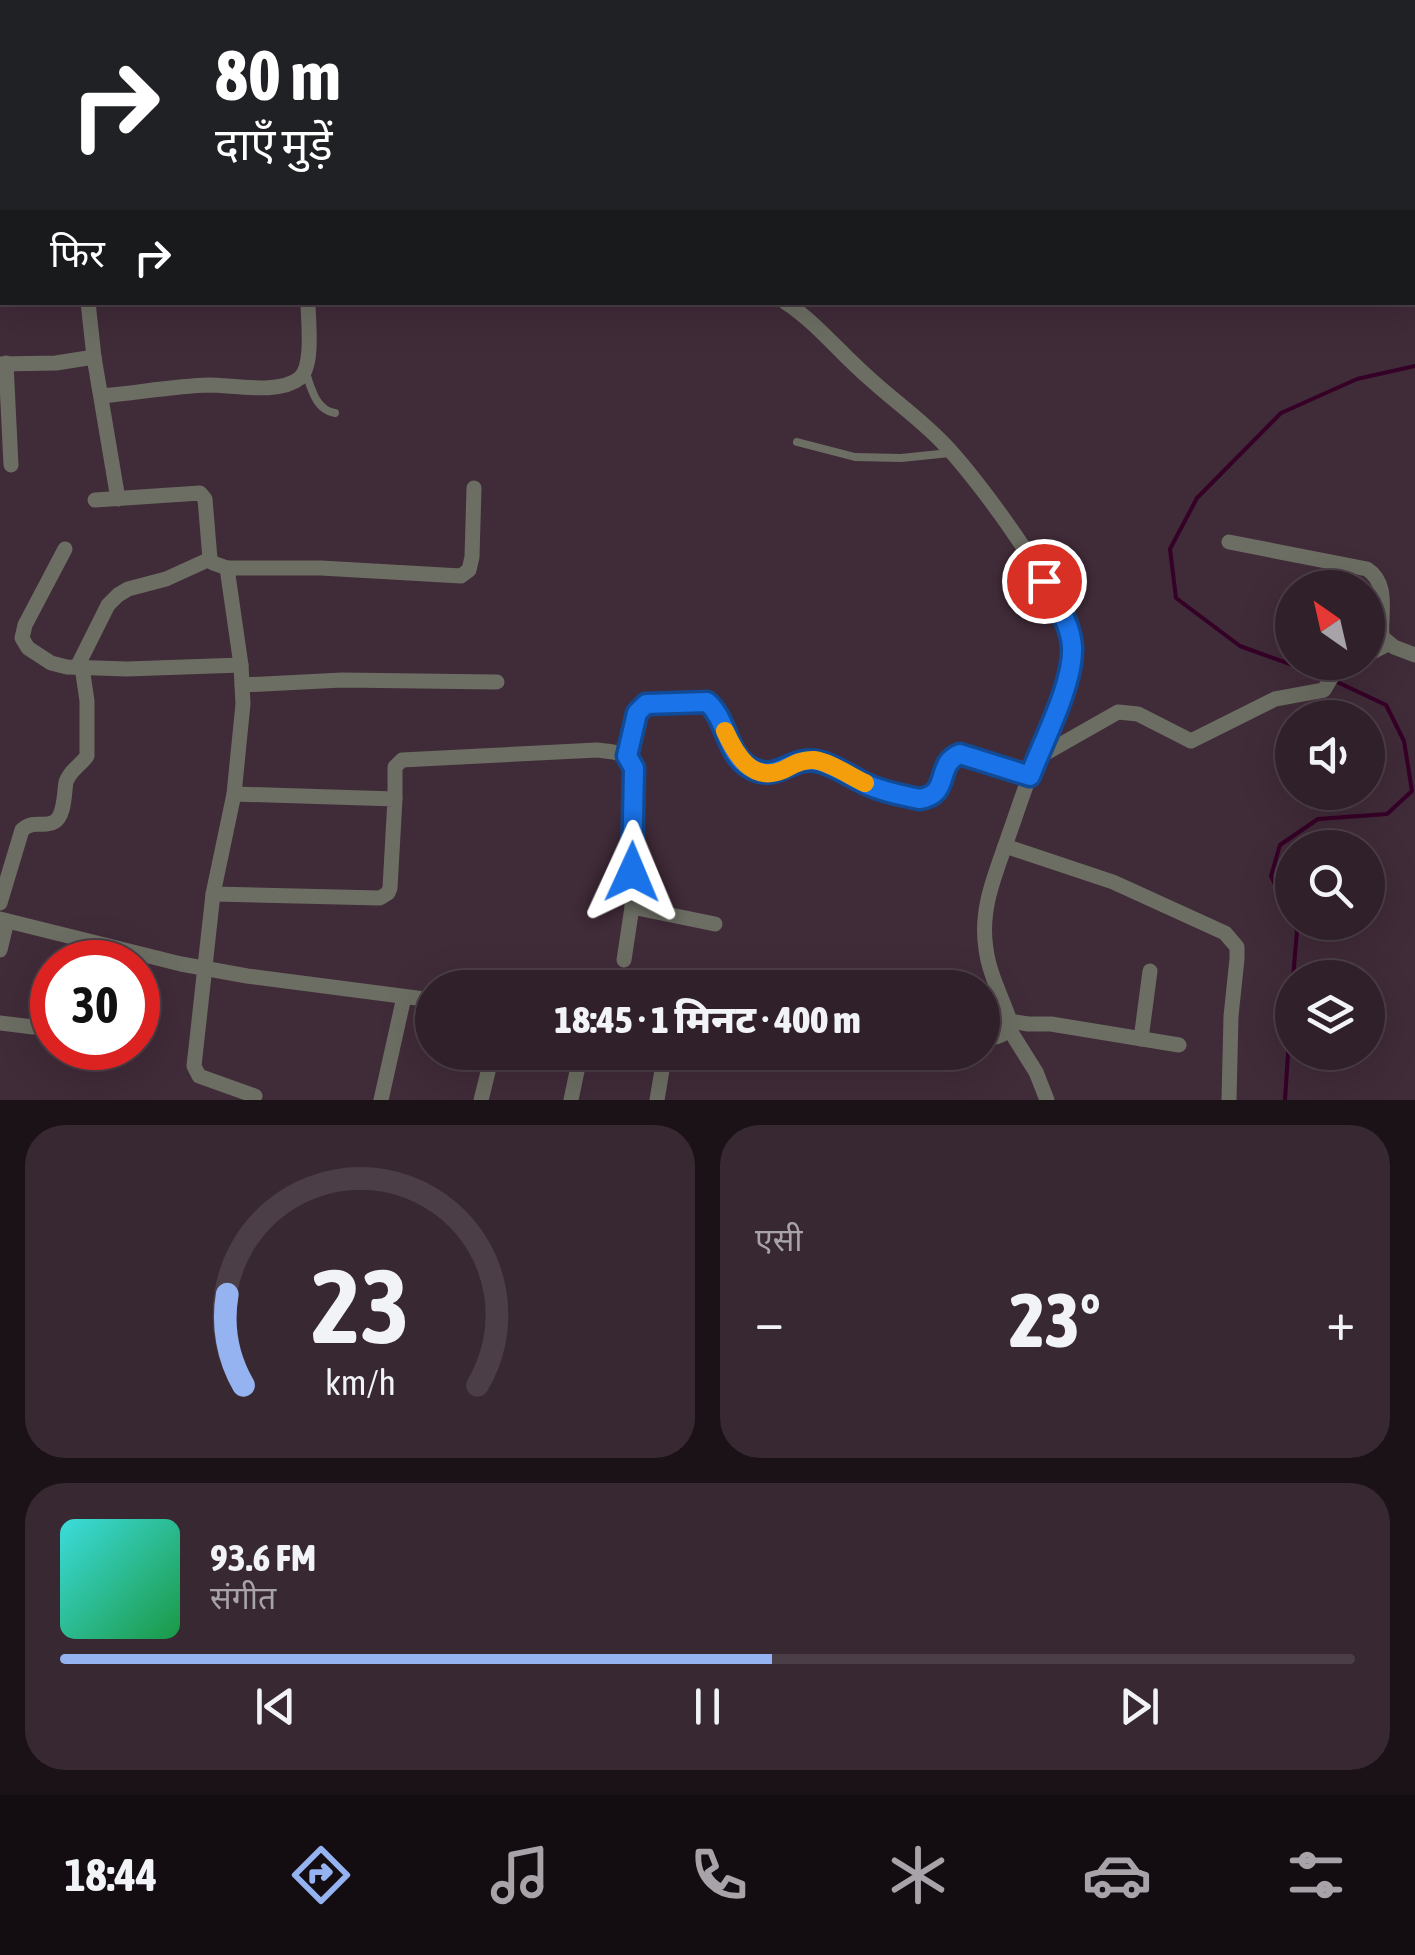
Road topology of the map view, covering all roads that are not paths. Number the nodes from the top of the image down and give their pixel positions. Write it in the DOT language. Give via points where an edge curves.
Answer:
graph roads {
  1 [pos="88,305"];
  2 [pos="308,305"];
  3 [pos="789,305"];
  4 [pos="94,357"];
  5 [pos="3,364"];
  6 [pos="305,370"];
  7 [pos="101,396"];
  8 [pos="335,413"];
  9 [pos="797,442"];
  10 [pos="952,452"];
  11 [pos="11,465"];
  12 [pos="474,488"];
  13 [pos="118,499"];
  14 [pos="96,500"];
  15 [pos="1228,542"];
  16 [pos="65,549"];
  17 [pos="210,559"];
  18 [pos="227,568"];
  19 [pos="1388,644"];
  20 [pos="1385,646"];
  21 [pos="1415,655"];
  22 [pos="241,666"];
  23 [pos="79,667"];
  24 [pos="1330,680"];
  25 [pos="496,682"];
  26 [pos="242,685"];
  27 [pos="627,756"];
  28 [pos="1036,758"];
  29 [pos="1030,776"];
  30 [pos="234,794"];
  31 [pos="395,799"];
  32 [pos="1005,846"];
  33 [pos="213,894"];
  34 [pos="0,903"];
  35 [pos="632,906"];
  36 [pos="4,920"];
  37 [pos="715,924"];
  38 [pos="0,950"];
  39 [pos="624,960"];
  40 [pos="204,968"];
  41 [pos="1150,972"];
  42 [pos="404,997"];
  43 [pos="415,998"];
  44 [pos="0,1023"];
  45 [pos="1010,1025"];
  46 [pos="30,1026"];
  47 [pos="1000,1036"];
  48 [pos="1141,1039"];
  49 [pos="1178,1045"];
  50 [pos="488,1070"];
  51 [pos="577,1070"];
  52 [pos="662,1070"];
  53 [pos="223,1093"];
  54 [pos="255,1096"];
  55 [pos="382,1100"];
  56 [pos="481,1100"];
  57 [pos="571,1100"];
  58 [pos="657,1100"];
  59 [pos="1047,1100"];
  60 [pos="1229,1100"];
  1 -- 4 [label="street"];
  2 -- 6 [label="street"];
  3 -- 10 [label="street"];
  4 -- 5 [label="street"];
  4 -- 7 [label="street"];
  5 -- 11 [label="street"];
  6 -- 7 [label="street" via="297,380 271,386"];
  6 -- 8 [label="lane" via="319,405"];
  7 -- 13 [label="street"];
  9 -- 10 [label="lane" via="855,457"];
  10 -- 28 [label="street" via="1024,548 1071,638 1065,685"];
  12 -- 18 [label="street" via="472,557 461,576"];
  13 -- 14 [label="street"];
  13 -- 17 [label="street" via="200,493"];
  15 -- 19 [label="street" via="1373,573 1381,586"];
  16 -- 23 [label="street" via="22,638 51,663"];
  17 -- 18 [label="street"];
  17 -- 23 [label="street" via="118,595"];
  18 -- 22 [label="street"];
  19 -- 20 [label="street"];
  19 -- 21 [label="street"];
  22 -- 23 [label="street"];
  22 -- 26 [label="street"];
  23 -- 34 [label="street" via="87,756 69,774 56,820 22,830"];
  24 -- 28 [label="street" via="1324,690 1275,700 1191,741 1138,714 1118,712"];
  25 -- 26 [label="street"];
  26 -- 30 [label="street"];
  27 -- 29 [label="street" via="643,706 704,701 716,709 741,761 770,774 814,760 919,799 938,791 955,755"];
  27 -- 31 [label="street" via="597,750 402,760 395,767"];
  27 -- 35 [label="street" via="634,768"];
  28 -- 29 [label="street"];
  29 -- 32 [label="street"];
  30 -- 31 [label="street"];
  30 -- 33 [label="street"];
  31 -- 33 [label="street" via="385,897"];
  32 -- 45 [label="street" via="985,908 985,934"];
  32 -- 60 [label="street" via="1113,882 1232,940 1237,959"];
  33 -- 40 [label="street"];
  35 -- 37 [label="street"];
  35 -- 39 [label="street"];
  36 -- 38 [label="street"];
  36 -- 40 [label="street"];
  40 -- 42 [label="street"];
  40 -- 53 [label="street" via="194,1071"];
  41 -- 48 [label="street"];
  42 -- 43 [label="street"];
  42 -- 55 [label="street"];
  44 -- 46 [label="street"];
  45 -- 47 [label="street"];
  45 -- 48 [label="street" via="1051,1024"];
  45 -- 59 [label="street"];
  48 -- 49 [label="street"];
  50 -- 56 [label="street"];
  51 -- 57 [label="street"];
  52 -- 58 [label="street"];
  53 -- 54 [label="street"];
}
